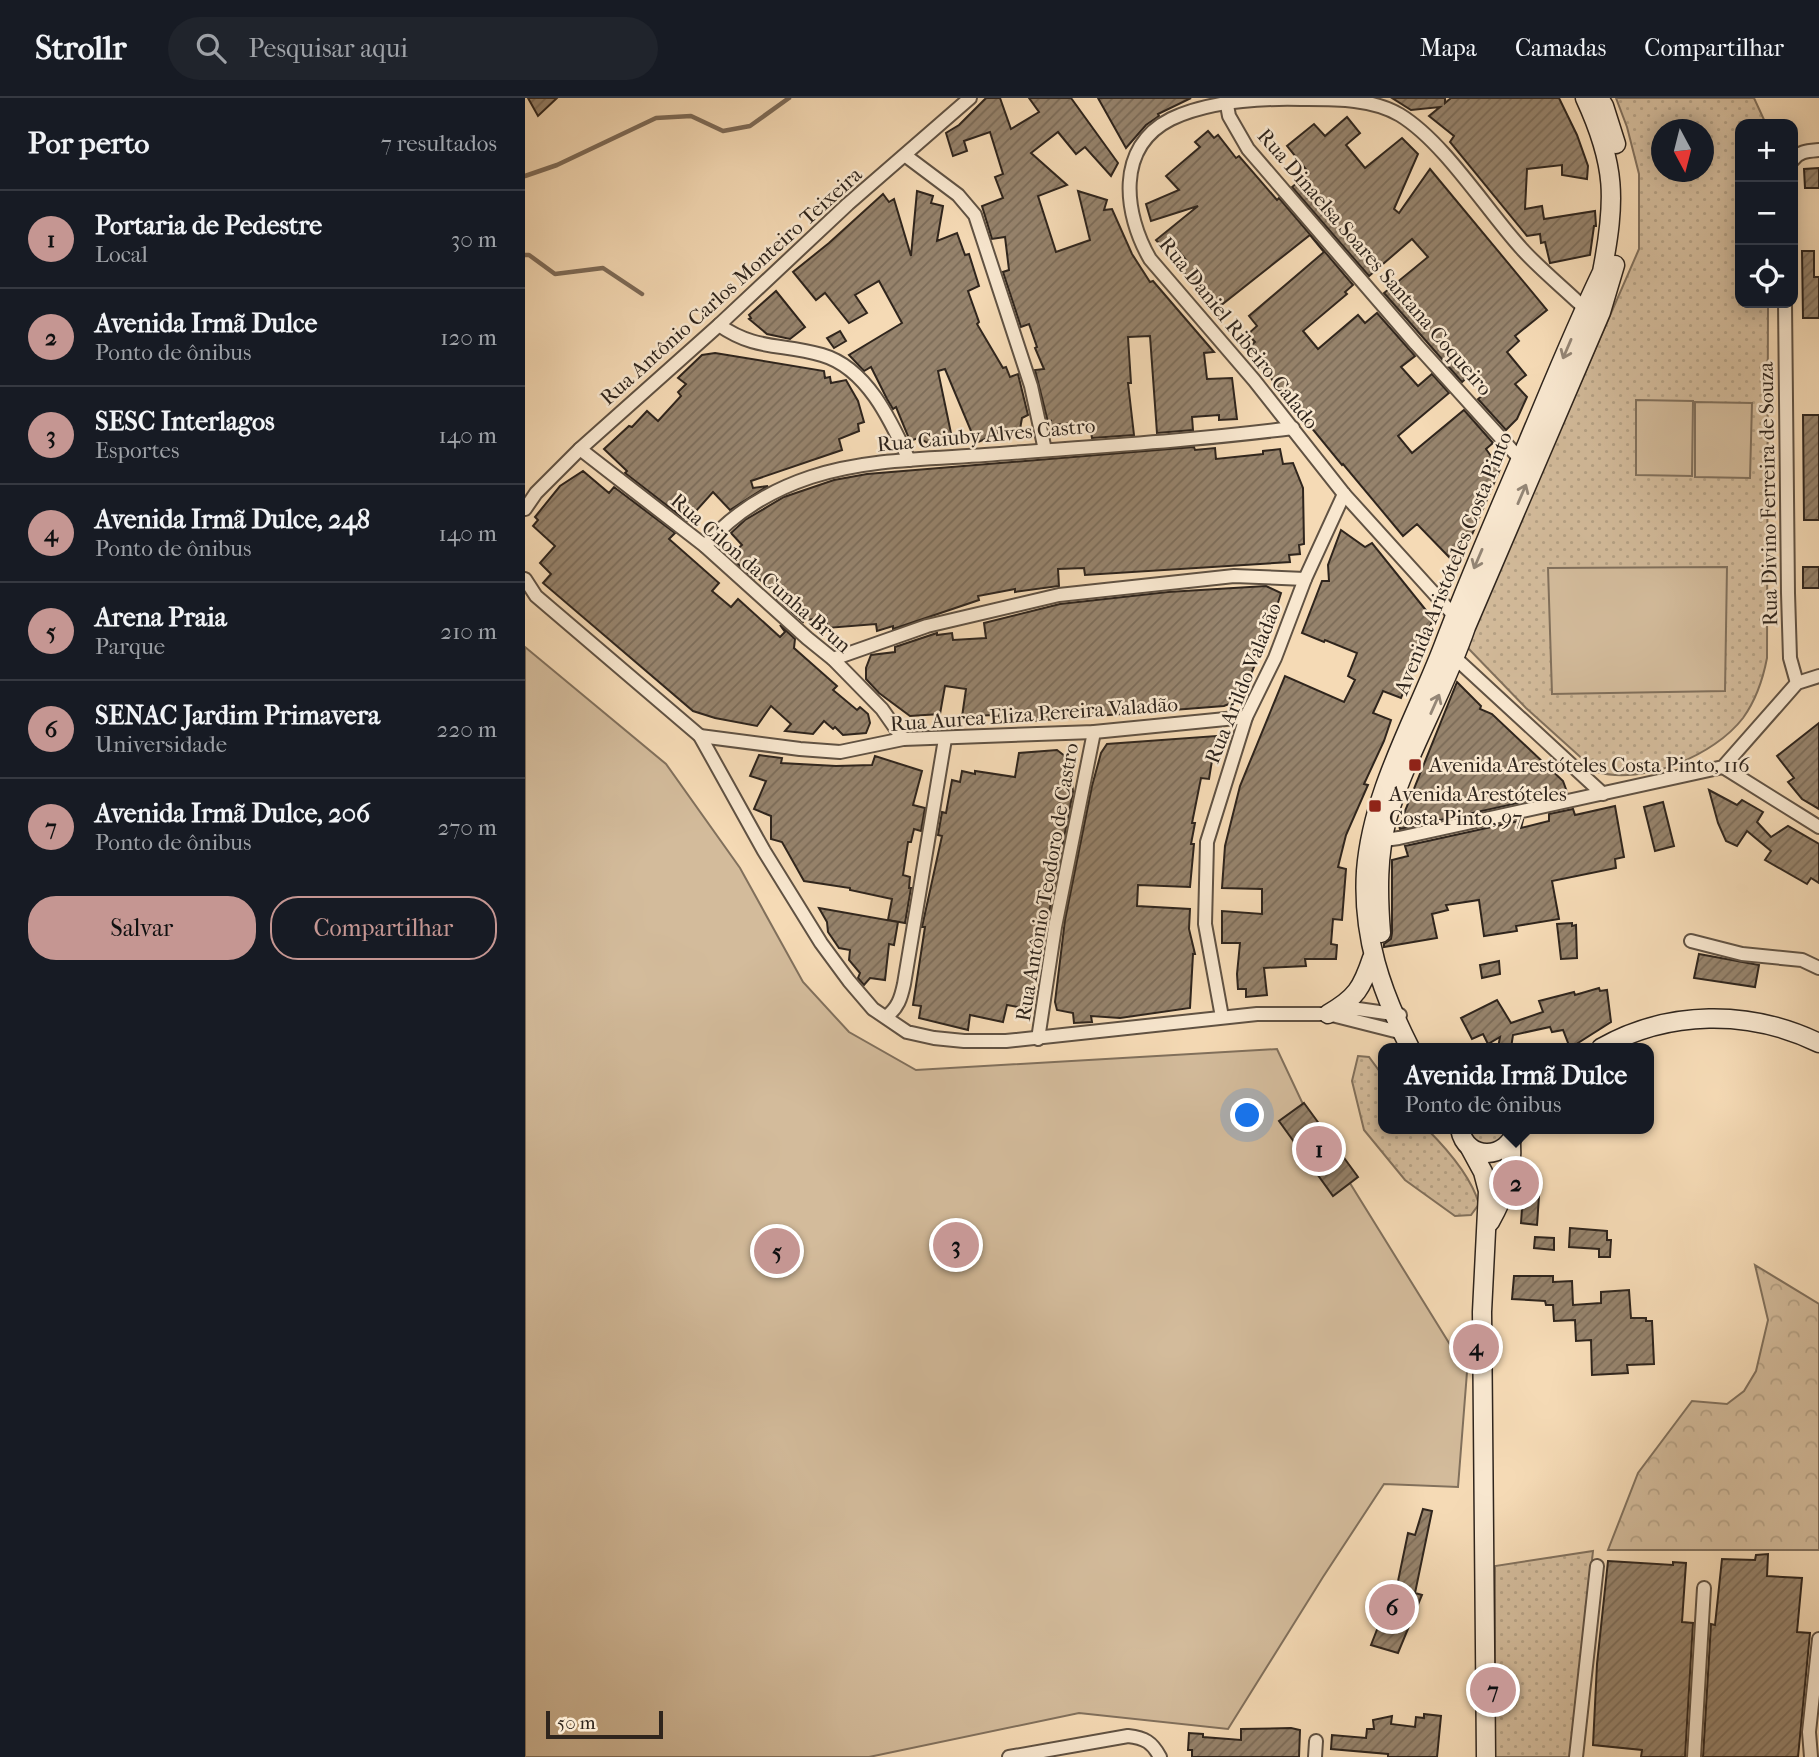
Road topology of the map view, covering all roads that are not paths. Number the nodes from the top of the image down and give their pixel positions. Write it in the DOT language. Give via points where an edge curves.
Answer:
graph roads {
  1 [pos="970,98"];
  2 [pos="1585,98"];
  3 [pos="1599,98"];
  4 [pos="1227,104"];
  5 [pos="1819,150"];
  6 [pos="906,156"];
  7 [pos="1798,156"];
  8 [pos="1785,308"];
  9 [pos="1593,310"];
  10 [pos="719,325"];
  11 [pos="1293,428"];
  12 [pos="580,449"];
  13 [pos="1045,450"];
  14 [pos="909,460"];
  15 [pos="1527,463"];
  16 [pos="1344,494"];
  17 [pos="525,509"];
  18 [pos="705,546"];
  19 [pos="525,579"];
  20 [pos="1305,579"];
  21 [pos="1460,621"];
  22 [pos="1449,652"];
  23 [pos="833,659"];
  24 [pos="1819,676"];
  25 [pos="1797,682"];
  26 [pos="1246,717"];
  27 [pos="1094,732"];
  28 [pos="700,736"];
  29 [pos="903,739"];
  30 [pos="945,740"];
  31 [pos="1723,767"];
  32 [pos="1603,794"];
  33 [pos="1819,827"];
  34 [pos="1376,841"];
  35 [pos="1691,940"];
  36 [pos="1373,954"];
  37 [pos="1819,968"];
  38 [pos="1328,1014"];
  39 [pos="886,1017"];
  40 [pos="1221,1017"];
  41 [pos="1402,1028"];
  42 [pos="1038,1039"];
  43 [pos="1416,1043"];
  44 [pos="1612,1043"];
  45 [pos="1819,1043"];
  46 [pos="1462,1134"];
  47 [pos="1516,1134"];
  48 [pos="1470,1147"];
  49 [pos="1486,1228"];
  50 [pos="1597,1566"];
  51 [pos="1705,1588"];
  52 [pos="1819,1639"];
  53 [pos="1316,1741"];
  54 [pos="1009,1757"];
  55 [pos="1160,1757"];
  56 [pos="1315,1757"];
  57 [pos="1486,1757"];
  58 [pos="1576,1757"];
  59 [pos="1694,1757"];
  60 [pos="1811,1757"];
  1 -- 6 [label="street, Rua Antônio Carlos Monteiro Teixeira"];
  2 -- 9 [label="main road, Avenida Aristóteles Costa Pinto" via="1604,140 1611,186 1610,232"];
  3 -- 9 [label="main road, Avenida Aristóteles Costa Pinto" via="1615,139 1623,181 1622,218 1616,263"];
  4 -- 9 [label="street, Rua Daniel Ribeiro Calado" via="1338,100 1397,113 1439,149 1522,249"];
  4 -- 11 [label="street, Rua Daniel Ribeiro Calado" via="1193,110 1168,121 1150,136 1133,167 1128,187 1130,210 1138,239 1150,259"];
  4 -- 15 [label="street, Rua Dinaelsa Soares Santana Coqueiro" via="1248,149 1416,344"];
  5 -- 7 [label="street"];
  6 -- 10 [label="street, Rua Antônio Carlos Monteiro Teixeira"];
  6 -- 13 [label="street" via="958,195 975,215 1031,386"];
  8 -- 25 [label="street, Rua Divino Ferreira de Souza" via="1790,658"];
  9 -- 15 [label="main road, Avenida Aristóteles Costa Pinto"];
  10 -- 12 [label="street, Rua Antônio Carlos Monteiro Teixeira"];
  10 -- 14 [label="street" via="745,341 821,355 850,370 883,411"];
  11 -- 13 [label="street, Rua Caiuby Alves Castro"];
  11 -- 16 [label="street, Rua Daniel Ribeiro Calado"];
  12 -- 17 [label="street, Rua Antônio Carlos Monteiro Teixeira"];
  12 -- 18 [label="street, Rua Cilon da Cunha Brun"];
  13 -- 14 [label="street, Rua Caiuby Alves Castro"];
  14 -- 18 [label="street, Rua Caiuby Alves Castro" via="835,470 779,490 736,514"];
  15 -- 21 [label="main road, Avenida Aristóteles Costa Pinto"];
  16 -- 20 [label="street, Rua Arildo Valadão"];
  16 -- 21 [label="street, Rua Daniel Ribeiro Calado"];
  18 -- 23 [label="street, Rua Cilon da Cunha Brun"];
  19 -- 28 [label="street" via="536,596"];
  20 -- 23 [label="street" via="1234,576 1059,595 927,626"];
  20 -- 26 [label="street, Rua Arildo Valadão"];
  21 -- 22 [label="main road, Avenida Aristóteles Costa Pinto"];
  22 -- 32 [label="street"];
  22 -- 34 [label="main road, Avenida Aristóteles Costa Pinto" via="1389,778 1376,813"];
  23 -- 29 [label="street, Rua Cilon da Cunha Brun" via="882,709"];
  24 -- 25 [label="street"];
  25 -- 31 [label="street"];
  26 -- 27 [label="street, Rua Aurea Eliza Pereira Valadão"];
  26 -- 40 [label="street, Rua Arildo Valadão" via="1207,842 1205,924"];
  27 -- 30 [label="street, Rua Aurea Eliza Pereira Valadão"];
  27 -- 42 [label="street, Rua Antônio Teodoro de Castro"];
  28 -- 29 [label="street, Rua Aurea Eliza Pereira Valadão" via="840,751"];
  28 -- 39 [label="street" via="821,943 873,1009"];
  29 -- 30 [label="street, Rua Aurea Eliza Pereira Valadão"];
  30 -- 39 [label="street" via="904,984 894,1011"];
  31 -- 32 [label="street"];
  31 -- 33 [label="street"];
  32 -- 34 [label="street"];
  34 -- 36 [label="main road, Avenida Aristóteles Costa Pinto" via="1366,901"];
  34 -- 41 [label="main road, Avenida Aristóteles Costa Pinto" via="1383,953"];
  35 -- 37 [label="street" via="1742,954 1802,960"];
  36 -- 38 [label="main road" via="1359,992"];
  36 -- 41 [label="main road, Avenida Aristóteles Costa Pinto" via="1382,990"];
  38 -- 40 [label="street"];
  38 -- 41 [label="street"];
  38 -- 41 [label="street" via="1358,1009"];
  39 -- 42 [label="street" via="907,1032 934,1038"];
  40 -- 42 [label="street"];
  41 -- 43 [label="main road, Avenida Aristóteles Costa Pinto"];
  44 -- 45 [label="main road" via="1650,1026 1719,1017 1774,1026"];
  46 -- 48 [label="main road"];
  47 -- 48 [label="main road" via="1499,1152 1484,1154"];
  47 -- 49 [label="main road" via="1508,1186"];
  48 -- 49 [label="main road" via="1488,1191"];
  49 -- 57 [label="main road" via="1482,1312"];
  50 -- 58 [label="street"];
  51 -- 59 [label="street"];
  52 -- 60 [label="street" via="1809,1732"];
  53 -- 56 [label="street"];
  54 -- 55 [label="street" via="1128,1736 1150,1741"];
}
